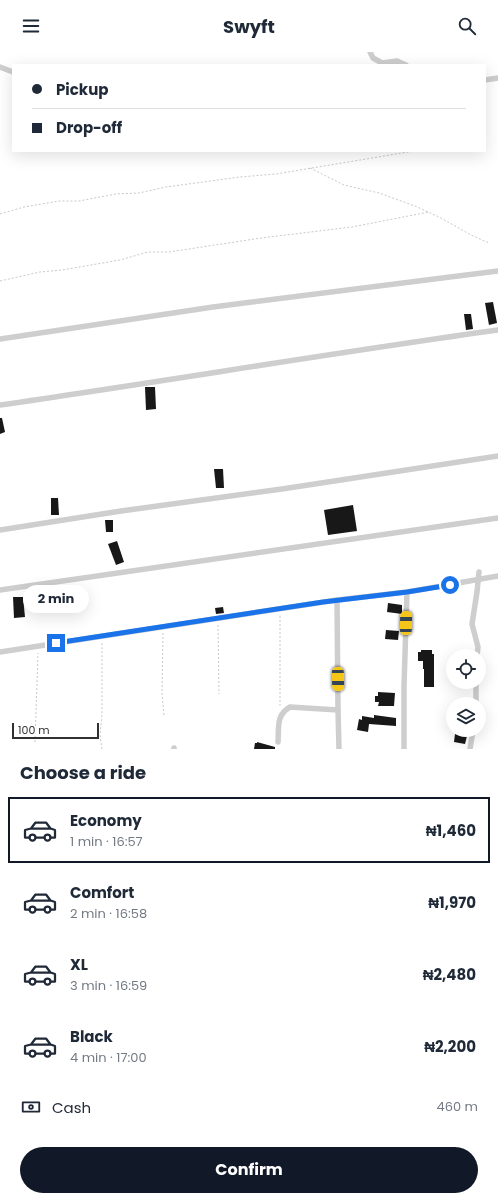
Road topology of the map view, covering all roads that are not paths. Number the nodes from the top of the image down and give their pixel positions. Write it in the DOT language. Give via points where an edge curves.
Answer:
graph roads {
  1 [pos="370,52"];
  2 [pos="382,64"];
  3 [pos="382,64"];
  4 [pos="404,64"];
  5 [pos="0,67"];
  6 [pos="12,72"];
  7 [pos="498,78"];
  8 [pos="486,80"];
  9 [pos="498,271"];
  10 [pos="498,330"];
  11 [pos="0,339"];
  12 [pos="0,405"];
  13 [pos="498,456"];
  14 [pos="498,518"];
  15 [pos="0,530"];
  16 [pos="479,572"];
  17 [pos="498,576"];
  18 [pos="479,580"];
  19 [pos="0,590"];
  20 [pos="407,592"];
  21 [pos="337,600"];
  22 [pos="478,649"];
  23 [pos="0,652"];
  24 [pos="338,710"];
  25 [pos="472,737"];
  26 [pos="278,742"];
  27 [pos="339,749"];
  28 [pos="404,749"];
  29 [pos="470,749"];
  1 -- 2 [label="street" via="373,58"];
  3 -- 4 [label="street" via="397,61"];
  5 -- 6 [label="street"];
  7 -- 8 [label="street"];
  9 -- 11 [label="street" via="213,307"];
  10 -- 12 [label="street"];
  13 -- 15 [label="street"];
  14 -- 19 [label="street"];
  16 -- 18 [label="street"];
  17 -- 18 [label="street"];
  18 -- 20 [label="street"];
  18 -- 22 [label="street" via="472,624"];
  20 -- 21 [label="street"];
  20 -- 28 [label="street"];
  21 -- 23 [label="street"];
  21 -- 24 [label="street"];
  24 -- 26 [label="street" via="290,707 283,711 280,718"];
  24 -- 27 [label="street"];
  25 -- 29 [label="street"];
}
